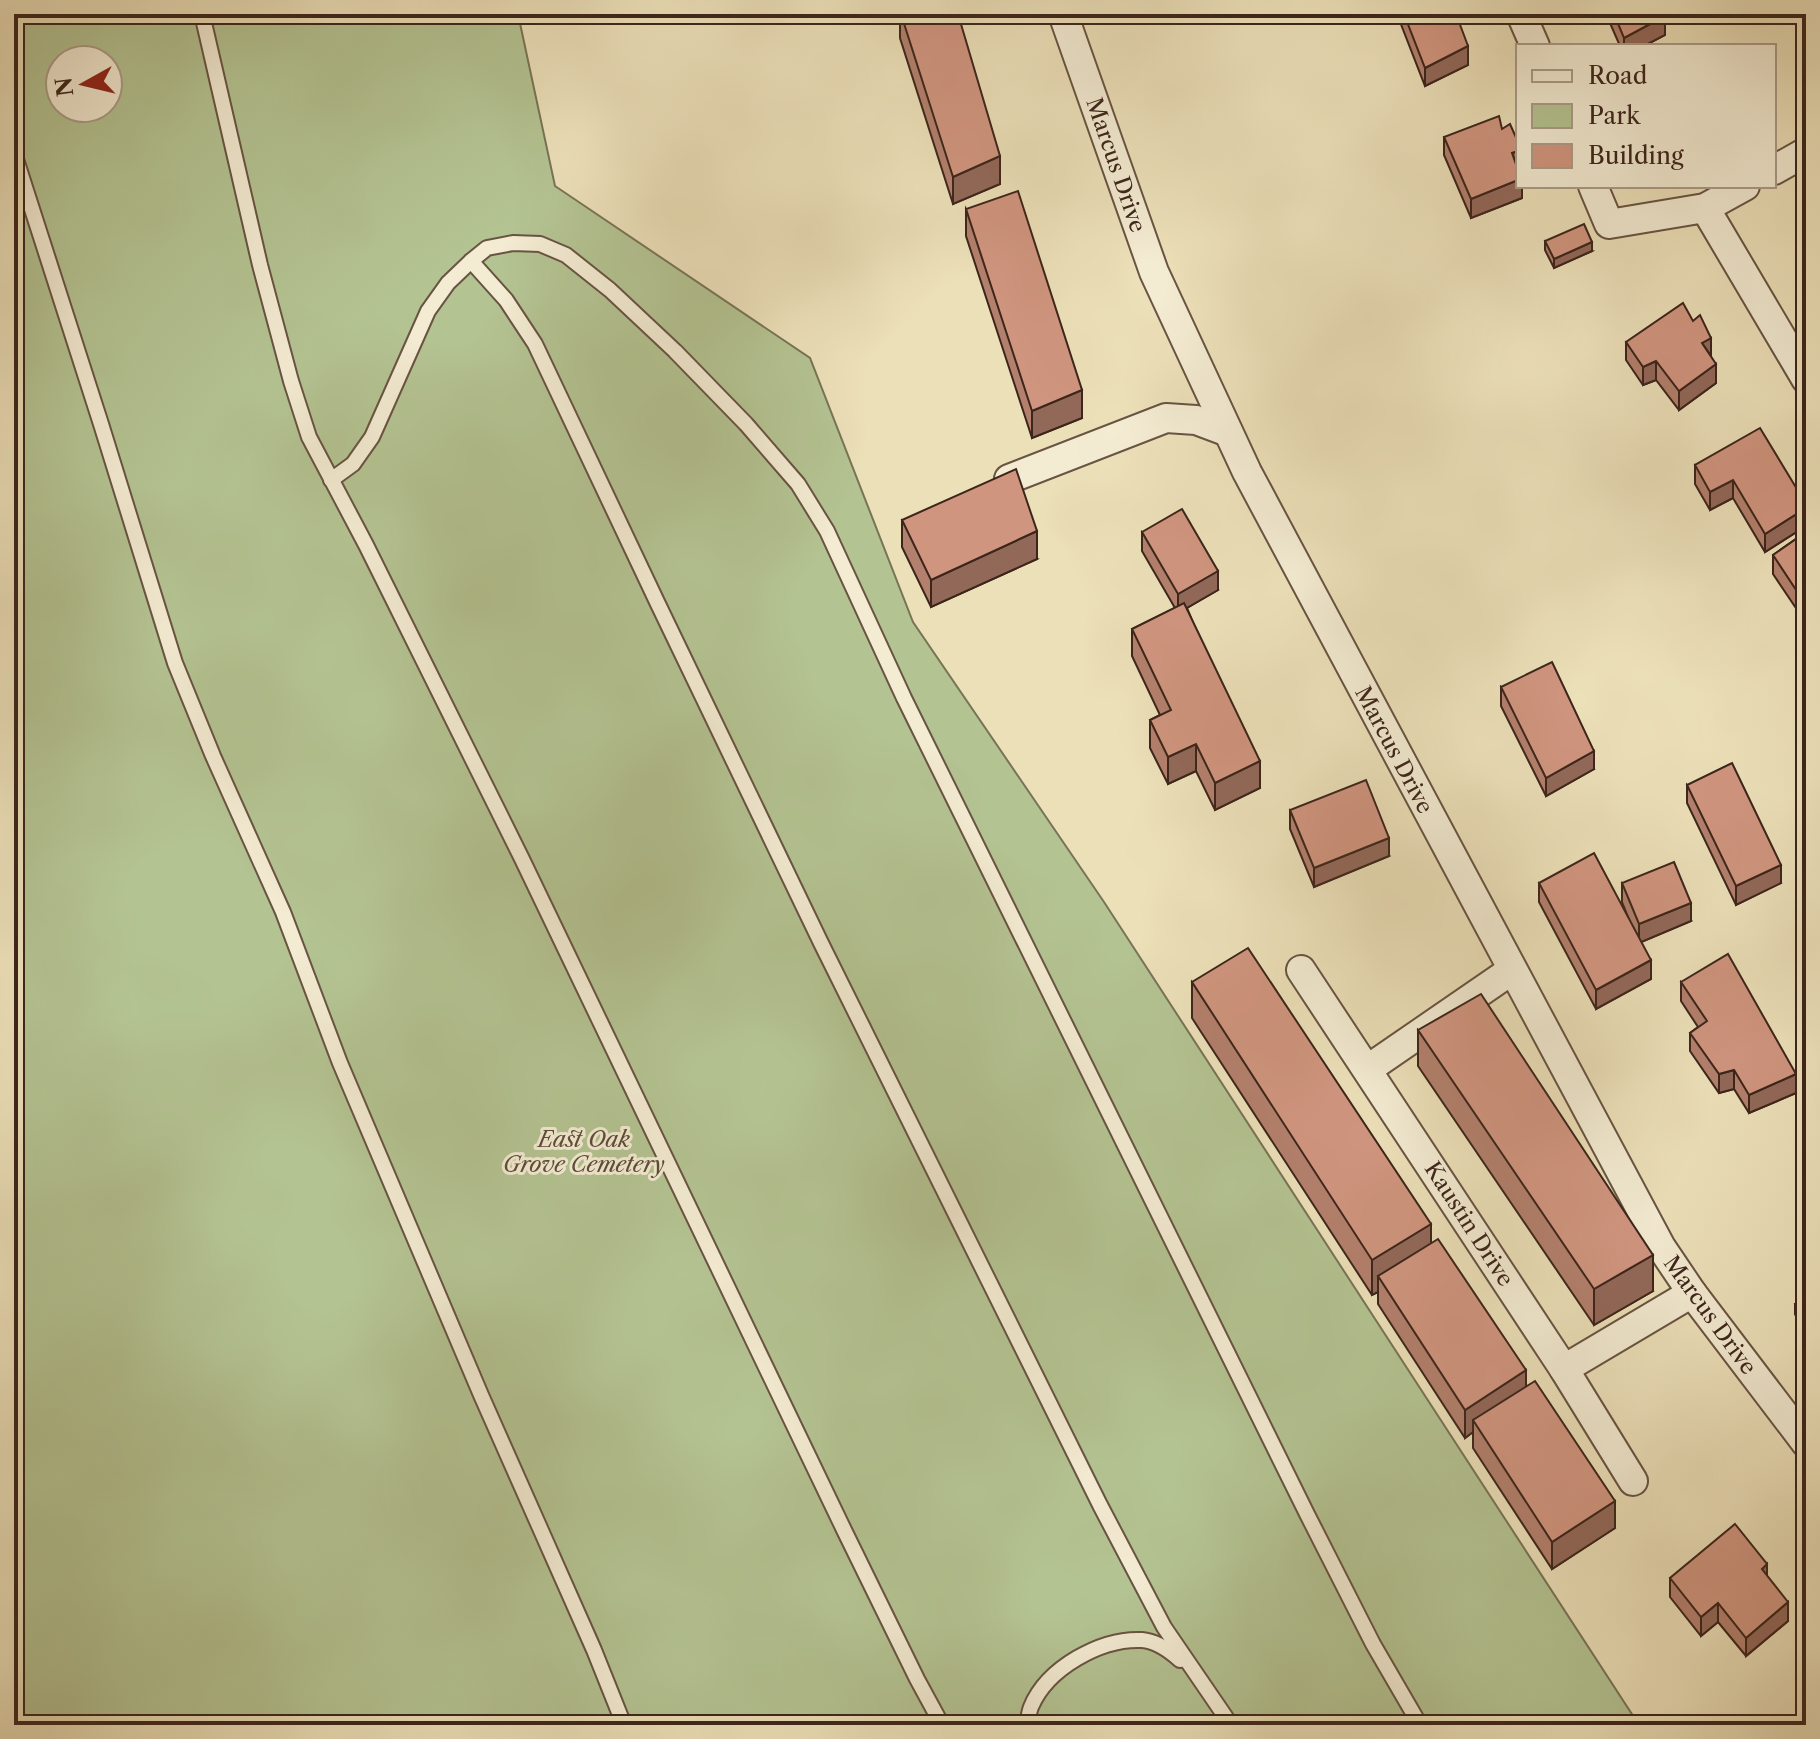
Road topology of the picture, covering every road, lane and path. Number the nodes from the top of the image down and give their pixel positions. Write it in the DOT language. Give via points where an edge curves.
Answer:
graph roads {
  1 [pos="202,14"];
  2 [pos="1063,14"];
  3 [pos="1521,14"];
  4 [pos="1534,44"];
  5 [pos="1806,152"];
  6 [pos="14,153"];
  7 [pos="1776,169"];
  8 [pos="1594,188"];
  9 [pos="1741,188"];
  10 [pos="1705,208"];
  11 [pos="471,261"];
  12 [pos="1806,379"];
  13 [pos="1228,432"];
  14 [pos="1009,479"];
  15 [pos="331,480"];
  16 [pos="1301,970"];
  17 [pos="1512,970"];
  18 [pos="1368,1069"];
  19 [pos="1692,1293"];
  20 [pos="1564,1369"];
  21 [pos="1806,1443"];
  22 [pos="1633,1481"];
  23 [pos="1194,1671"];
  24 [pos="624,1725"];
  25 [pos="942,1725"];
  26 [pos="1027,1725"];
  27 [pos="1231,1725"];
  28 [pos="1420,1725"];
  1 -- 15 [label="lane" via="291,381 309,437"];
  2 -- 13 [label="street, Marcus Drive" via="1154,272"];
  3 -- 4 [label="street"];
  5 -- 7 [label="street"];
  6 -- 24 [label="lane" via="175,663"];
  8 -- 10 [label="street" via="1609,224"];
  9 -- 10 [label="street"];
  10 -- 12 [label="street"];
  11 -- 15 [label="lane" via="428,311 372,437 353,464"];
  11 -- 23 [label="lane" via="535,344 794,887 1039,1382 1164,1627"];
  11 -- 28 [label="lane" via="487,248 513,243 540,244 566,255 675,351 798,484 827,531 904,698 1307,1514"];
  13 -- 14 [label="street" via="1196,420 1166,418"];
  13 -- 17 [label="street, Marcus Drive"];
  15 -- 25 [label="lane" via="515,844"];
  16 -- 18 [label="street, Kaustin Drive"];
  17 -- 18 [label="street"];
  17 -- 19 [label="street, Marcus Drive" via="1661,1247"];
  18 -- 20 [label="street, Kaustin Drive"];
  19 -- 20 [label="street"];
  19 -- 21 [label="street, Marcus Drive"];
  20 -- 22 [label="street, Kaustin Drive"];
  23 -- 26 [label="lane" via="1167,1649 1145,1640 1100,1646 1046,1682"];
  23 -- 27 [label="lane"];
}
